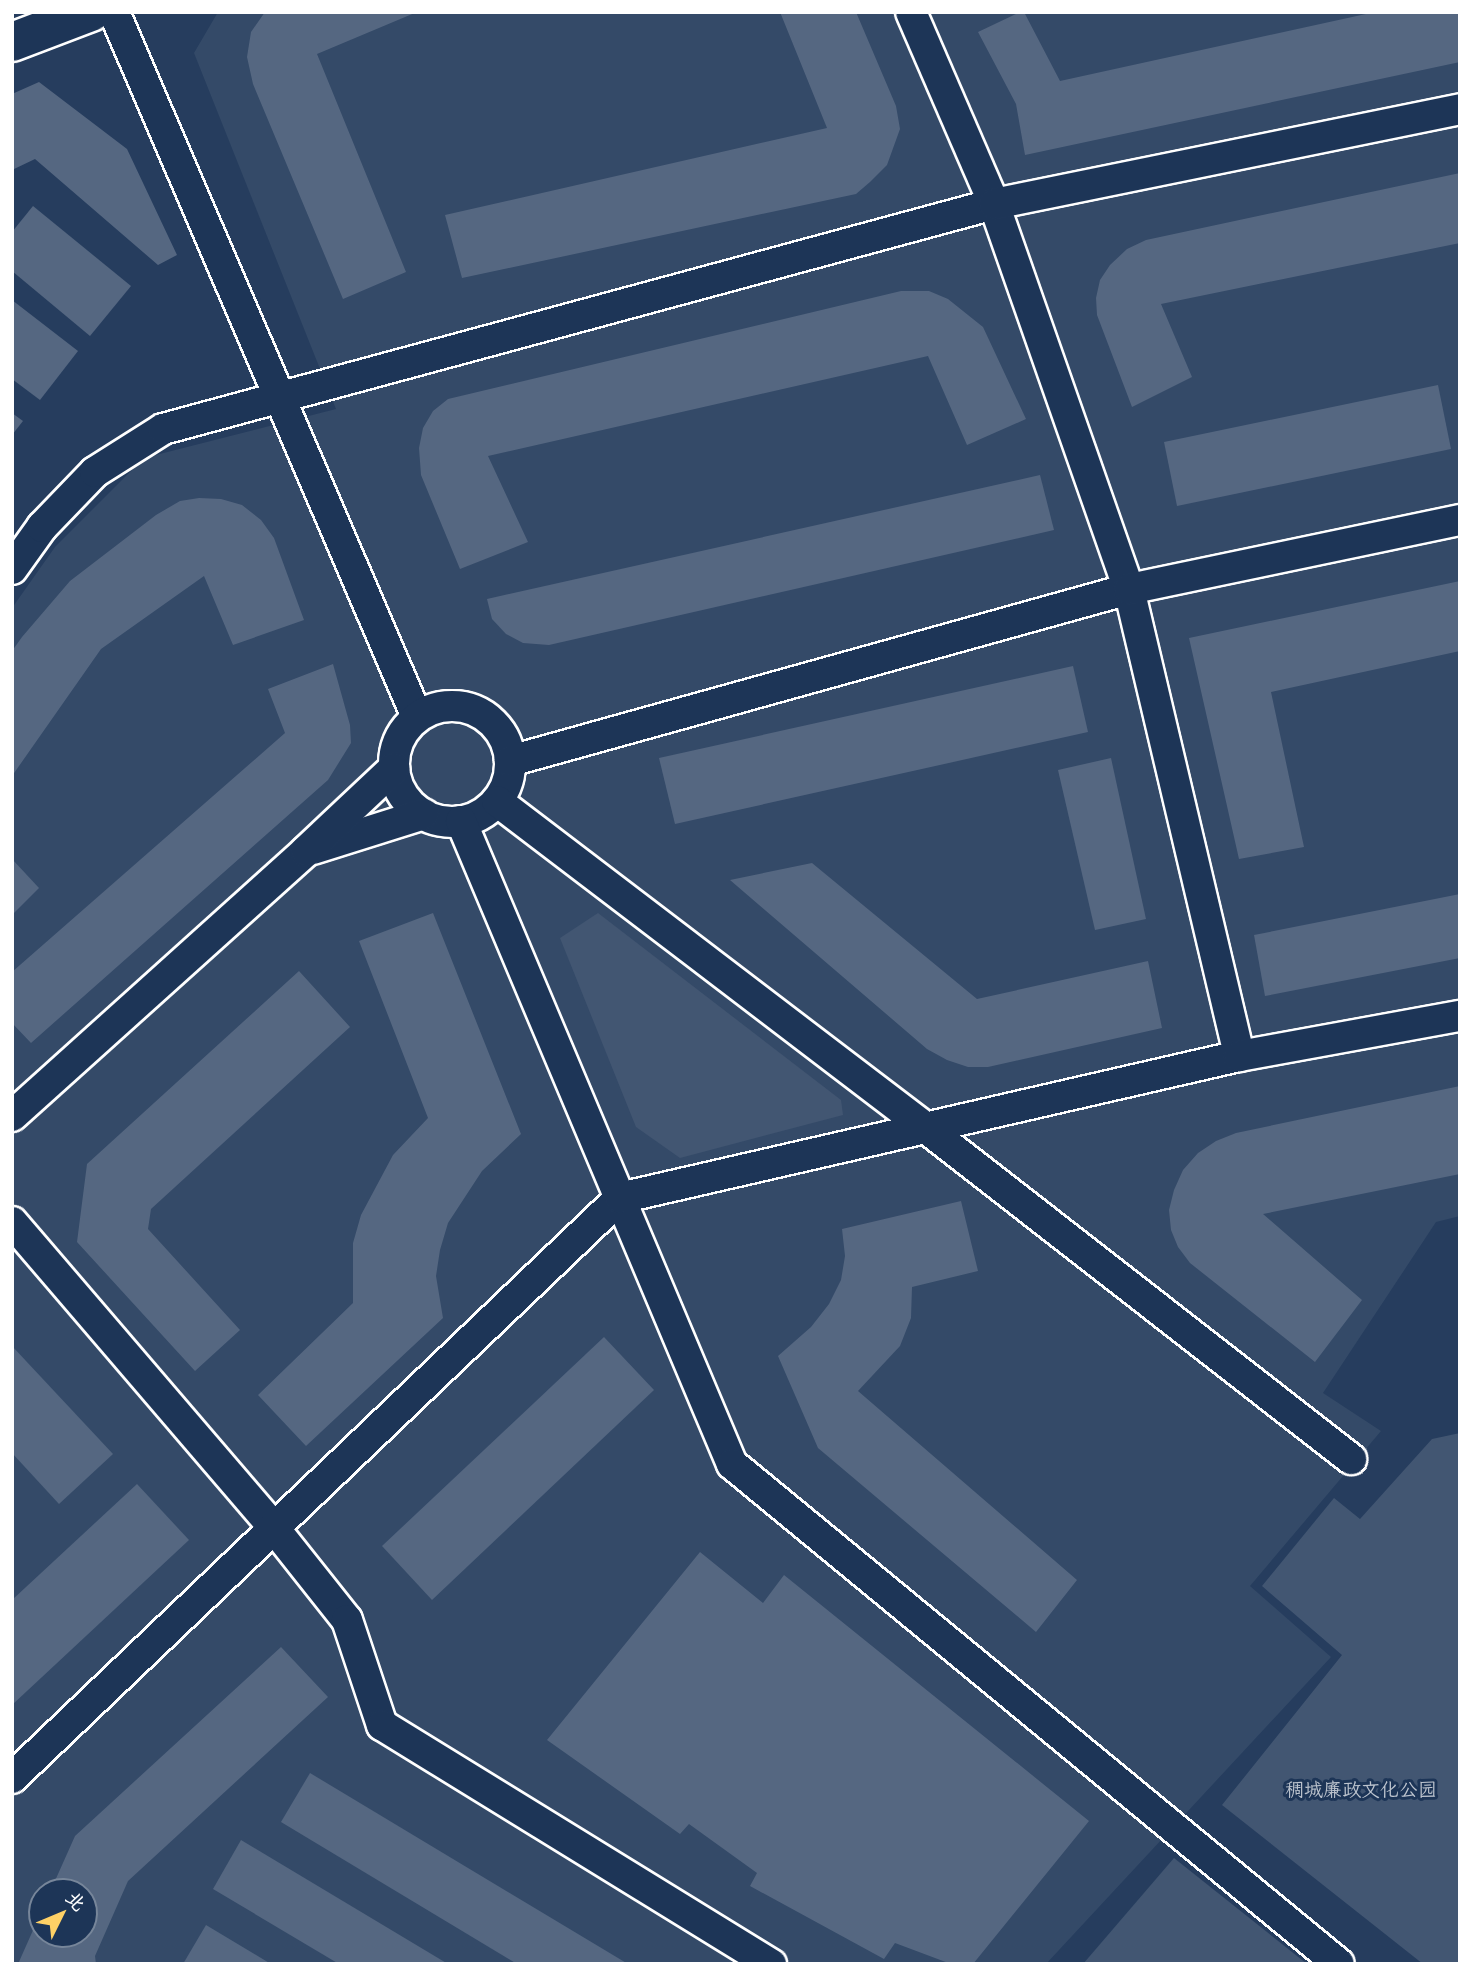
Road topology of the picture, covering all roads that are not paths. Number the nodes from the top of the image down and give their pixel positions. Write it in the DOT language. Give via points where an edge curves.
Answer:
graph roads {
  1 [pos="91,12"];
  2 [pos="114,12"];
  3 [pos="911,12"];
  4 [pos="12,42"];
  5 [pos="1460,108"];
  6 [pos="994,204"];
  7 [pos="277,397"];
  8 [pos="1460,520"];
  9 [pos="12,569"];
  10 [pos="1129,589"];
  11 [pos="416,717"];
  12 [pos="510,761"];
  13 [pos="394,768"];
  14 [pos="497,801"];
  15 [pos="424,814"];
  16 [pos="461,821"];
  17 [pos="306,851"];
  18 [pos="1460,1016"];
  19 [pos="1239,1056"];
  20 [pos="12,1116"];
  21 [pos="926,1128"];
  22 [pos="620,1198"];
  23 [pos="12,1222"];
  24 [pos="1351,1459"];
  25 [pos="274,1528"];
  26 [pos="12,1778"];
  27 [pos="771,1964"];
  28 [pos="1339,1964"];
  1 -- 4 [label="street"];
  2 -- 7 [label="street"];
  3 -- 6 [label="street"];
  5 -- 6 [label="street"];
  6 -- 7 [label="street"];
  6 -- 10 [label="street"];
  7 -- 9 [label="street" via="163,429 95,472 42,527"];
  7 -- 11 [label="street"];
  8 -- 10 [label="street"];
  10 -- 12 [label="street"];
  10 -- 19 [label="street"];
  11 -- 12 [label="street" via="450,705 484,715 507,743"];
  11 -- 13 [label="street" via="395,748"];
  12 -- 14 [label="street" via="507,782"];
  13 -- 15 [label="street" via="398,786"];
  13 -- 17 [label="street"];
  14 -- 16 [label="street" via="475,818"];
  14 -- 21 [label="street"];
  15 -- 16 [label="street" via="442,821"];
  15 -- 17 [label="street"];
  16 -- 22 [label="street"];
  17 -- 20 [label="street"];
  18 -- 19 [label="street"];
  19 -- 21 [label="street"];
  21 -- 22 [label="street"];
  21 -- 24 [label="street"];
  22 -- 25 [label="street"];
  22 -- 28 [label="street" via="732,1464"];
  23 -- 25 [label="street"];
  25 -- 26 [label="street"];
  25 -- 27 [label="street" via="348,1620 382,1725"];
}
